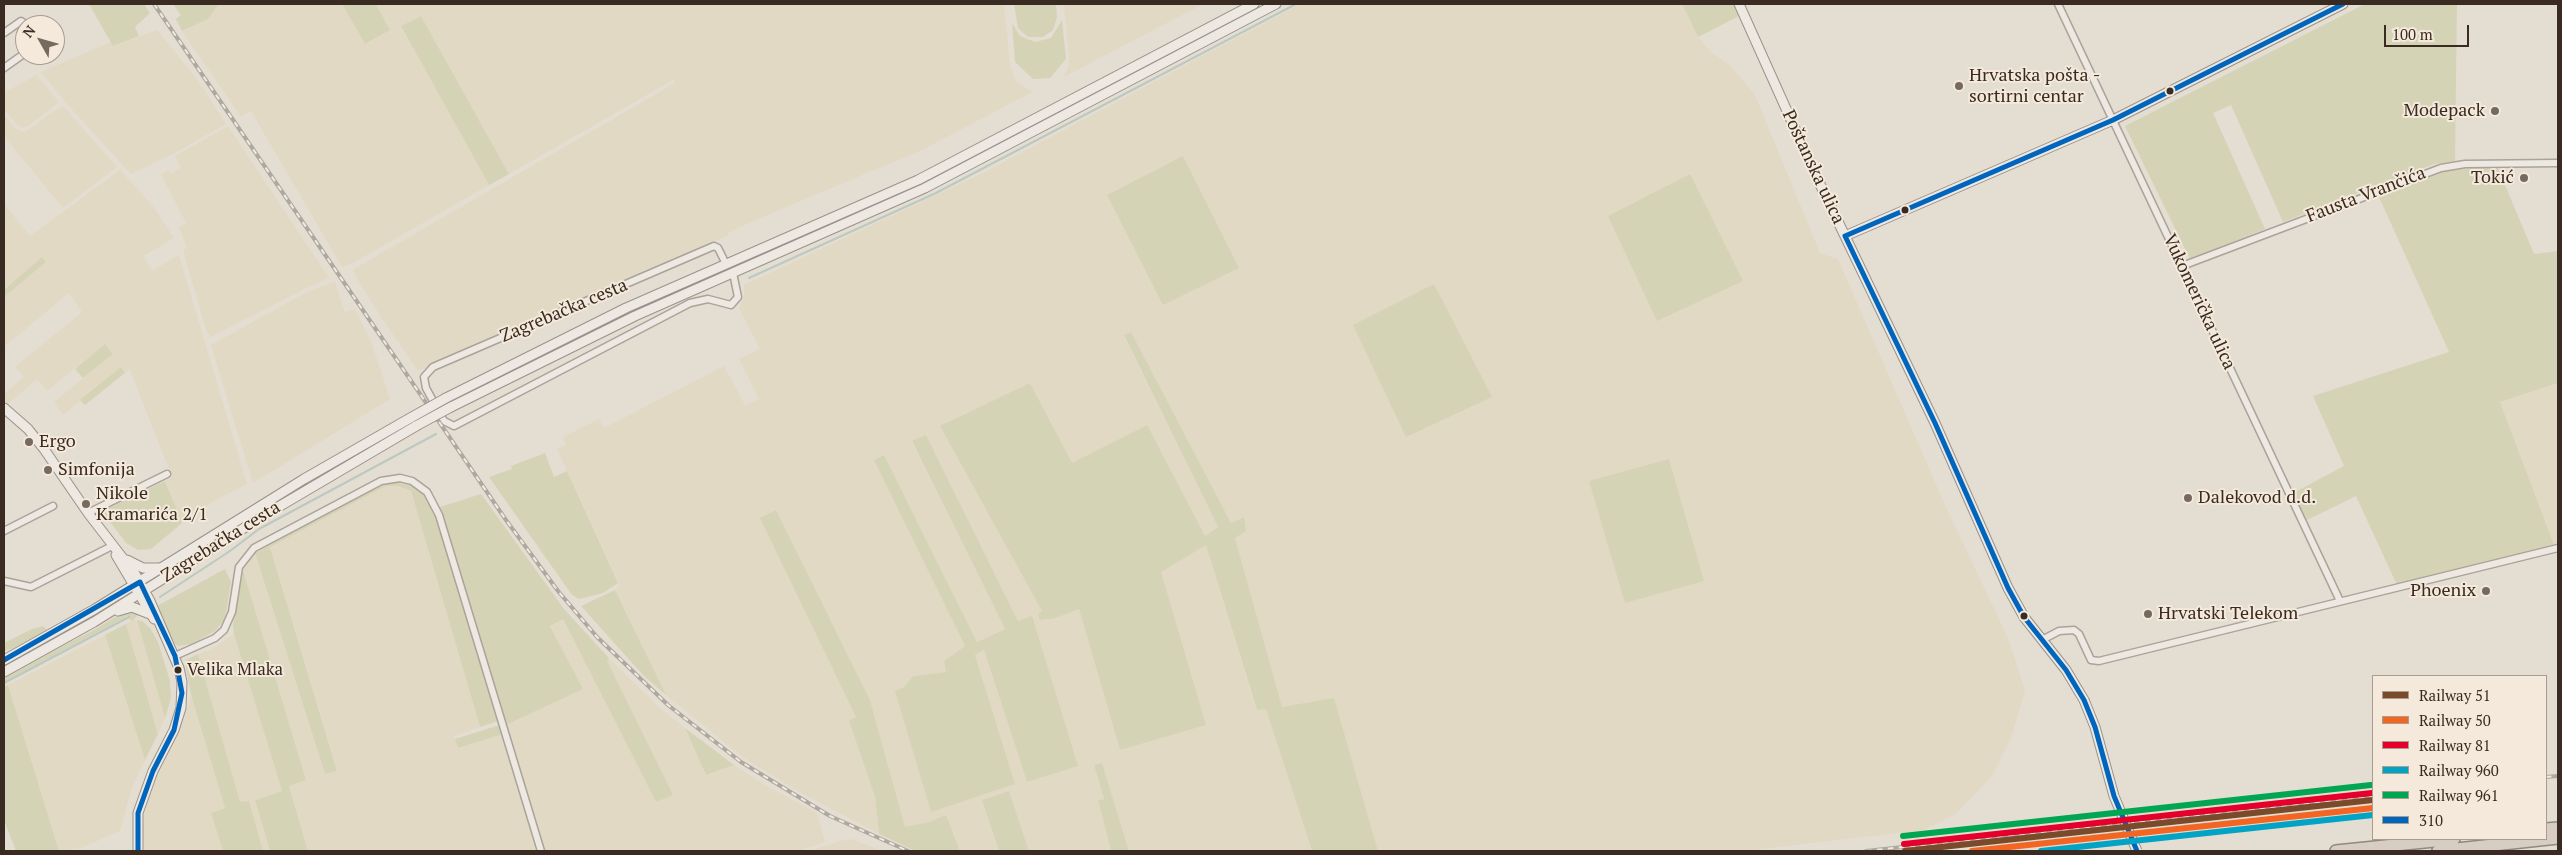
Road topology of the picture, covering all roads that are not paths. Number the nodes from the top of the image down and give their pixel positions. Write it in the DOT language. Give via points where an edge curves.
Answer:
graph roads {
  1 [pos="1254,4"];
  2 [pos="1276,4"];
  3 [pos="1739,4"];
  4 [pos="2058,4"];
  5 [pos="2336,5"];
  6 [pos="15,25"];
  7 [pos="4,33"];
  8 [pos="15,60"];
  9 [pos="4,68"];
  10 [pos="2113,120"];
  11 [pos="2558,163"];
  12 [pos="1845,236"];
  13 [pos="726,264"];
  14 [pos="2182,266"];
  15 [pos="733,273"];
  16 [pos="5,411"];
  17 [pos="167,474"];
  18 [pos="52,506"];
  19 [pos="88,513"];
  20 [pos="4,531"];
  21 [pos="112,546"];
  22 [pos="2558,548"];
  23 [pos="123,558"];
  24 [pos="162,568"];
  25 [pos="4,581"];
  26 [pos="136,584"];
  27 [pos="141,592"];
  28 [pos="2340,601"];
  29 [pos="112,611"];
  30 [pos="150,614"];
  31 [pos="160,625"];
  32 [pos="2042,640"];
  33 [pos="175,656"];
  34 [pos="4,660"];
  35 [pos="4,672"];
  36 [pos="2444,840"];
  37 [pos="2540,840"];
  38 [pos="138,851"];
  39 [pos="542,851"];
  40 [pos="2137,851"];
  41 [pos="2336,851"];
  42 [pos="2438,851"];
  1 -- 13 [label="main road, Zagrebačka cesta" via="968,155 871,202"];
  2 -- 15 [label="main road, Zagrebačka cesta" via="941,180"];
  3 -- 12 [label="main road, Poštanska ulica"];
  4 -- 10 [label="street, Vukomerička ulica"];
  5 -- 10 [label="main road"];
  6 -- 7 [label="street"];
  8 -- 9 [label="street"];
  10 -- 12 [label="main road"];
  10 -- 14 [label="street, Vukomerička ulica"];
  11 -- 14 [label="street, Fausta Vrančića" via="2465,164 2430,171"];
  12 -- 32 [label="main road, Poštanska ulica" via="1935,423 2008,588"];
  13 -- 15 [label="street, Zagrebačka cesta" via="714,246 433,367 424,377 426,388 444,421 451,426 457,425 690,303 708,299 731,305 738,297"];
  13 -- 24 [label="main road, Zagrebačka cesta, bridge" via="592,324 446,398 304,479"];
  14 -- 28 [label="street, Vukomerička ulica"];
  15 -- 27 [label="main road, Zagrebačka cesta, bridge" via="595,334 451,407 311,487"];
  16 -- 19 [label="main road" via="28,429"];
  17 -- 19 [label="street"];
  18 -- 20 [label="street"];
  19 -- 21 [label="main road"];
  21 -- 23 [label="main road"];
  21 -- 25 [label="street" via="31,587"];
  21 -- 26 [label="main road"];
  22 -- 28 [label="street" via="2400,589"];
  23 -- 24 [label="main road" via="143,568"];
  23 -- 26 [label="main road"];
  24 -- 26 [label="main road, Zagrebačka cesta"];
  26 -- 27 [label="main road"];
  26 -- 34 [label="main road, Zagrebačka cesta"];
  27 -- 29 [label="main road, Zagrebačka cesta"];
  27 -- 30 [label="main road"];
  27 -- 31 [label="main road"];
  28 -- 32 [label="street" via="2099,660 2091,660 2074,630 2059,631"];
  29 -- 30 [label="main road" via="132,608"];
  29 -- 35 [label="main road, Zagrebačka cesta"];
  30 -- 31 [label="main road"];
  31 -- 33 [label="main road"];
  32 -- 40 [label="main road, Poštanska ulica, bridge" via="2084,700 2114,796"];
  33 -- 38 [label="main road" via="182,682 180,708 174,730 153,771 138,813"];
  33 -- 39 [label="street" via="215,638 224,630 232,612 239,567 254,548 380,481 400,478 418,484 431,497 439,514"];
  36 -- 41 [label="highway"];
  37 -- 42 [label="highway"];
}
